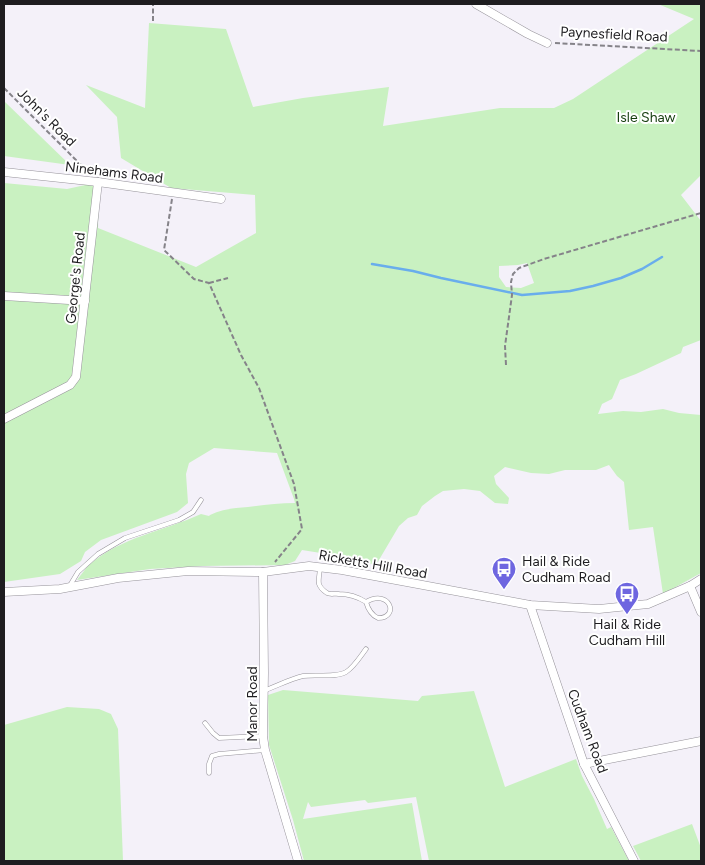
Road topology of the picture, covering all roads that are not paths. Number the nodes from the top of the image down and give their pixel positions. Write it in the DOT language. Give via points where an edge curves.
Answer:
graph roads {
  1 [pos="476,4"];
  2 [pos="547,43"];
  3 [pos="4,172"];
  4 [pos="98,182"];
  5 [pos="221,199"];
  6 [pos="4,296"];
  7 [pos="85,302"];
  8 [pos="4,419"];
  9 [pos="201,500"];
  10 [pos="320,567"];
  11 [pos="263,572"];
  12 [pos="701,579"];
  13 [pos="690,586"];
  14 [pos="69,587"];
  15 [pos="4,592"];
  16 [pos="366,602"];
  17 [pos="530,605"];
  18 [pos="701,612"];
  19 [pos="366,649"];
  20 [pos="264,691"];
  21 [pos="205,723"];
  22 [pos="263,736"];
  23 [pos="701,741"];
  24 [pos="265,750"];
  25 [pos="584,764"];
  26 [pos="209,773"];
  27 [pos="298,861"];
  28 [pos="634,861"];
  1 -- 2 [label="street, Paynesfield Road"];
  3 -- 4 [label="street, Ninehams Road"];
  4 -- 5 [label="street, Ninehams Road"];
  4 -- 7 [label="street, George's Road"];
  6 -- 7 [label="street"];
  7 -- 8 [label="street, George's Road" via="76,377 70,385"];
  9 -- 14 [label="lane" via="193,512 179,520 125,538 98,554 78,572"];
  10 -- 11 [label="street, Ricketts Hill Road"];
  10 -- 16 [label="lane" via="320,585 326,592"];
  10 -- 17 [label="street, Ricketts Hill Road"];
  11 -- 14 [label="street, Ricketts Hill Road" via="188,571"];
  11 -- 20 [label="street, Manor Road"];
  12 -- 13 [label="street, Ricketts Hill Road"];
  13 -- 17 [label="street, Ricketts Hill Road" via="648,604 599,609"];
  13 -- 18 [label="street"];
  14 -- 15 [label="street, Ricketts Hill Road"];
  16 -- 16 [label="lane" via="377,597 385,600 390,606 388,615 376,617"];
  17 -- 25 [label="street, Cudham Road"];
  19 -- 20 [label="lane" via="356,663 340,675 305,676"];
  20 -- 22 [label="street, Manor Road"];
  21 -- 22 [label="lane" via="219,738"];
  22 -- 24 [label="street, Manor Road"];
  23 -- 25 [label="street"];
  24 -- 26 [label="lane" via="212,756"];
  24 -- 27 [label="street, Manor Road"];
  25 -- 28 [label="street, Cudham Road"];
}
